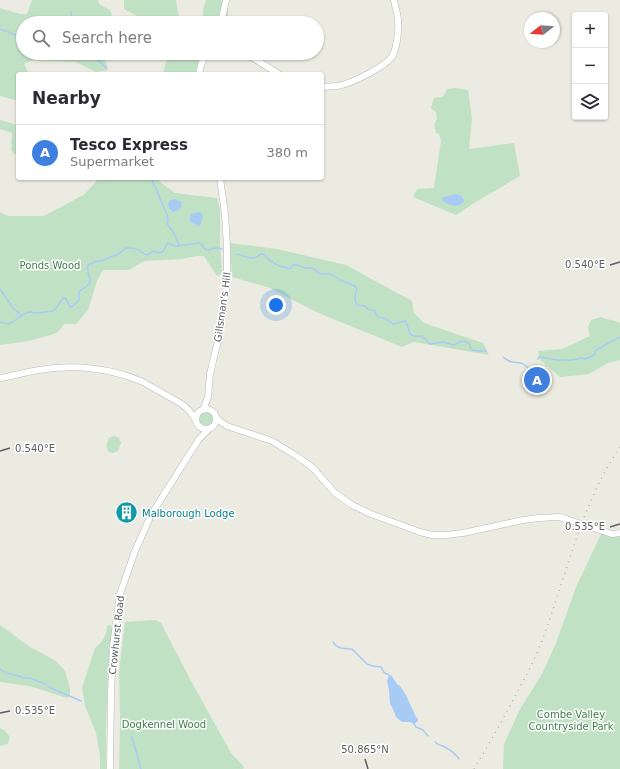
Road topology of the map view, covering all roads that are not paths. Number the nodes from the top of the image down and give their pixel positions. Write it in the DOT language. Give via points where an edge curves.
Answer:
graph roads {
  1 [pos="226,0"];
  2 [pos="394,0"];
  3 [pos="223,16"];
  4 [pos="202,60"];
  5 [pos="255,60"];
  6 [pos="199,72"];
  7 [pos="276,72"];
  8 [pos="324,87"];
  9 [pos="220,180"];
  10 [pos="0,378"];
  11 [pos="208,398"];
  12 [pos="189,409"];
  13 [pos="202,410"];
  14 [pos="215,415"];
  15 [pos="197,423"];
  16 [pos="227,426"];
  17 [pos="211,428"];
  18 [pos="199,439"];
  19 [pos="620,532"];
  20 [pos="110,769"];
  1 -- 3 [label="main road"];
  2 -- 8 [label="main road" via="398,21 393,56 354,81"];
  4 -- 6 [label="main road"];
  5 -- 7 [label="main road"];
  9 -- 11 [label="main road, Gillsman's Hill" via="228,274"];
  10 -- 12 [label="main road" via="53,368 90,368 143,382"];
  11 -- 13 [label="main road, Gillsman's Hill"];
  11 -- 14 [label="main road"];
  12 -- 13 [label="main road"];
  12 -- 15 [label="main road"];
  13 -- 14 [label="main road" via="208,409"];
  13 -- 15 [label="main road" via="197,415"];
  14 -- 16 [label="main road"];
  14 -- 17 [label="main road" via="216,422"];
  15 -- 17 [label="main road" via="203,429"];
  15 -- 18 [label="main road"];
  16 -- 17 [label="main road"];
  16 -- 19 [label="main road, bridge" via="272,441 298,457 312,467 335,493 352,505 420,532 446,535 539,518 566,518 607,533"];
  17 -- 18 [label="main road, Crowhurst Road"];
  18 -- 20 [label="main road, Crowhurst Road" via="151,515 120,594 113,646"];
}
